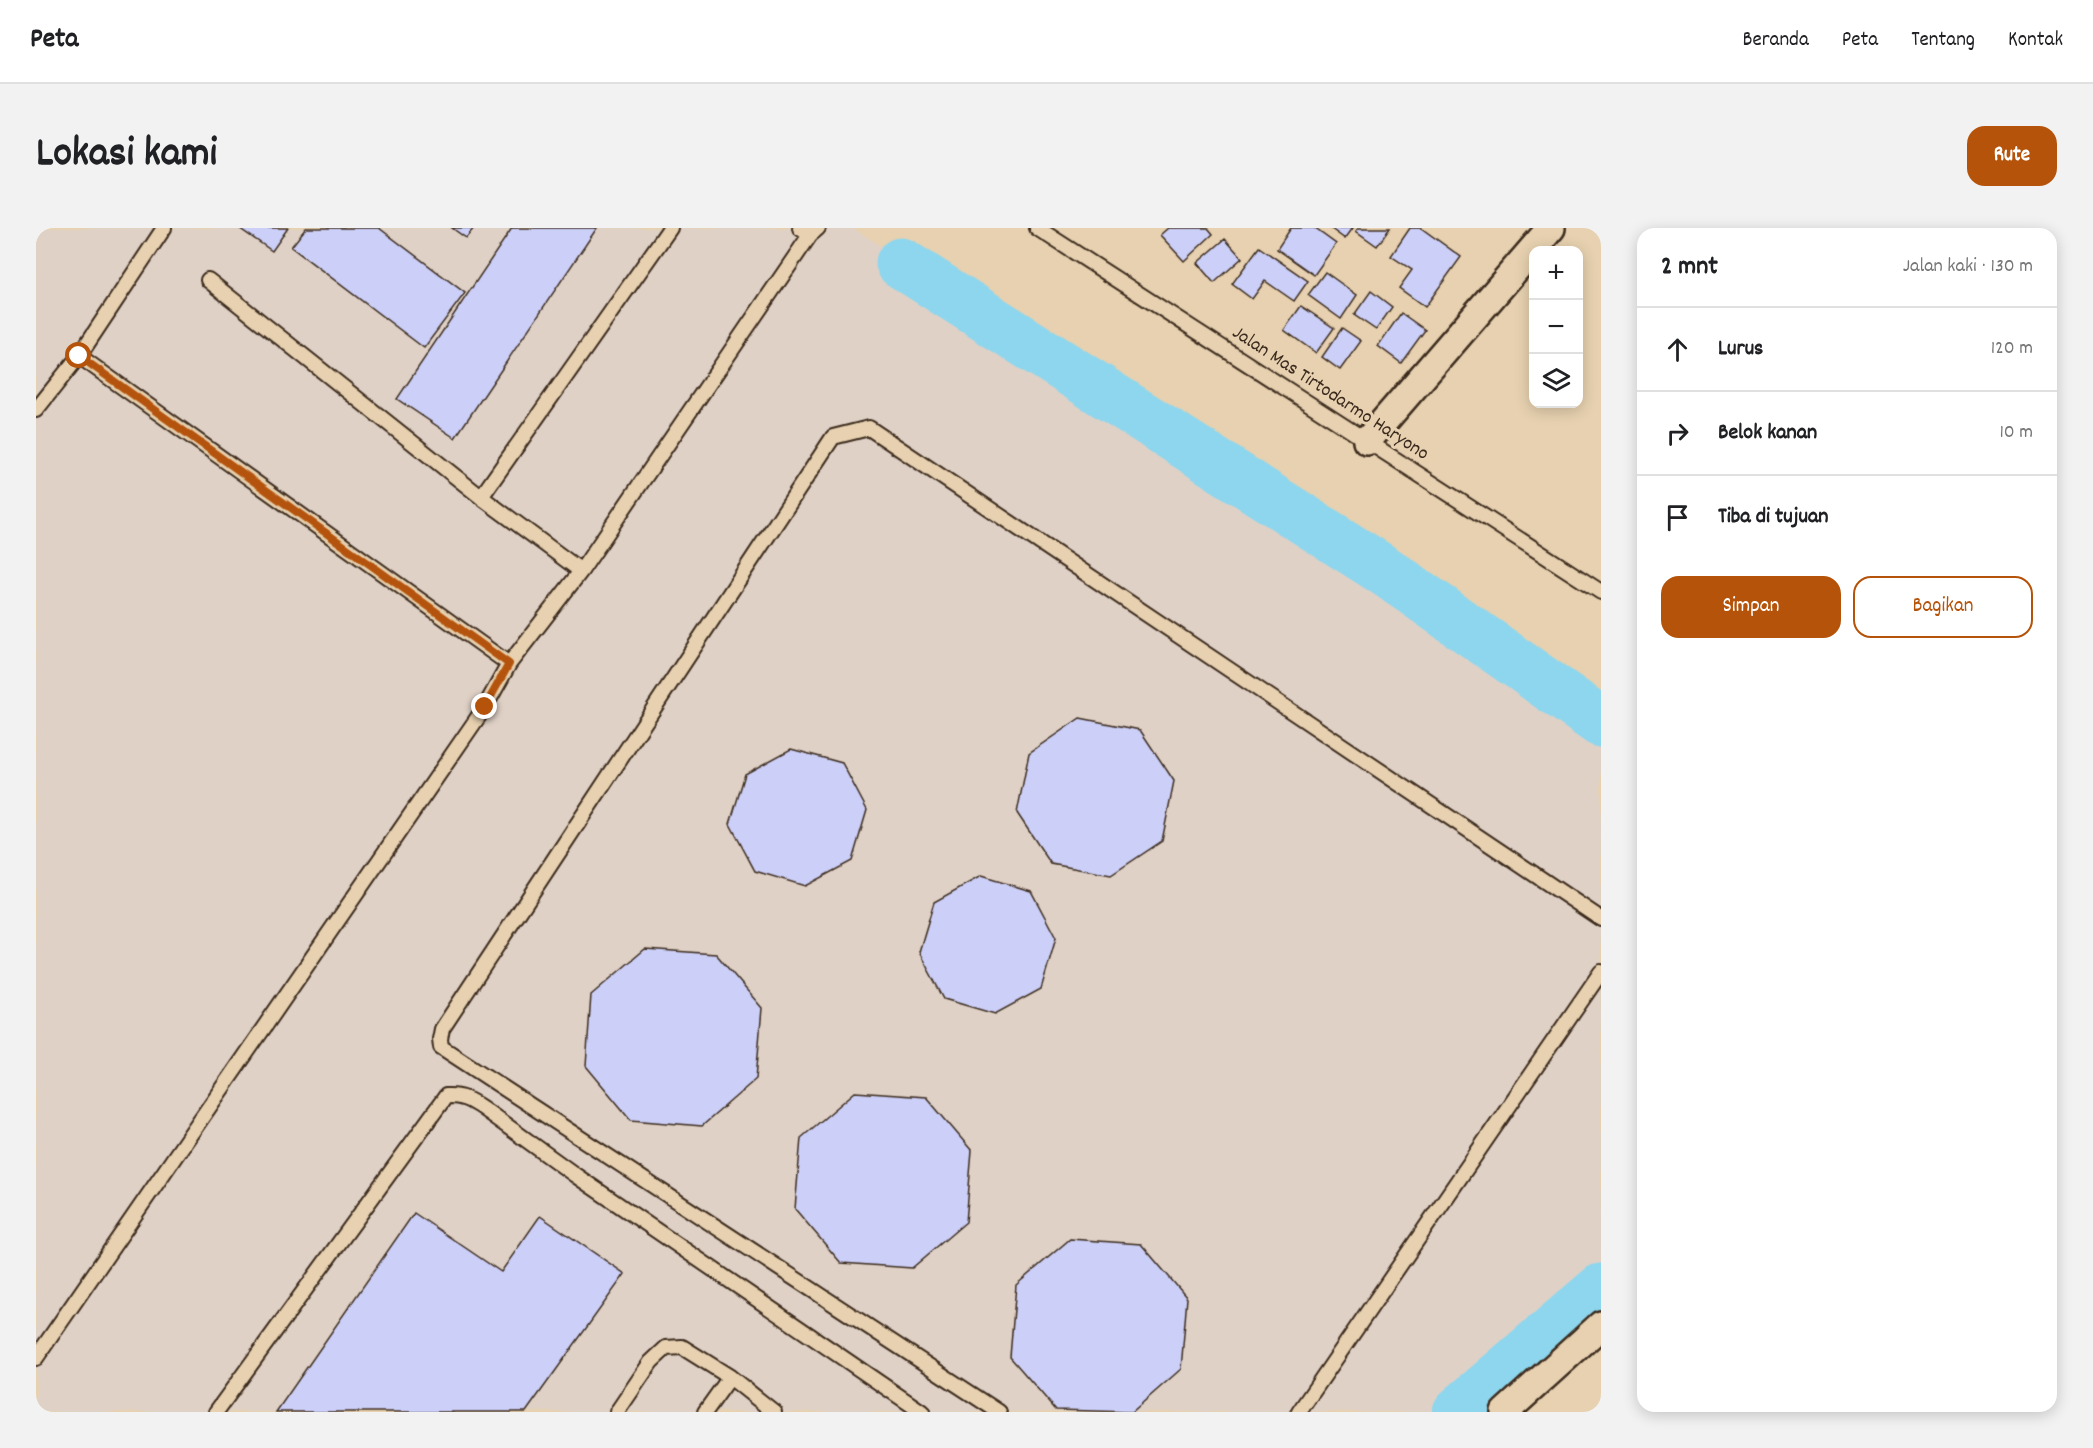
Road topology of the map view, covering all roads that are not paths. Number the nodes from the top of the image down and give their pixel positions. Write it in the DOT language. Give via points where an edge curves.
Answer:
graph roads {
  1 [pos="164,228"];
  2 [pos="670,228"];
  3 [pos="1037,228"];
  4 [pos="1551,228"];
  5 [pos="809,230"];
  6 [pos="208,280"];
  7 [pos="79,356"];
  8 [pos="36,410"];
  9 [pos="1367,441"];
  10 [pos="481,498"];
  11 [pos="581,571"];
  12 [pos="1601,592"];
  13 [pos="509,664"];
  14 [pos="1601,919"];
  15 [pos="1601,972"];
  16 [pos="1601,1325"];
  17 [pos="36,1358"];
  18 [pos="730,1377"];
  19 [pos="216,1412"];
  20 [pos="617,1412"];
  21 [pos="705,1412"];
  22 [pos="774,1412"];
  23 [pos="922,1412"];
  24 [pos="999,1412"];
  25 [pos="1299,1412"];
  26 [pos="1505,1412"];
  1 -- 7 [label="lane"];
  2 -- 10 [label="lane"];
  3 -- 9 [label="lane, Jalan Mas Tirtodarmo Haryono"];
  4 -- 9 [label="street"];
  5 -- 11 [label="lane"];
  6 -- 10 [label="lane"];
  7 -- 8 [label="lane"];
  7 -- 13 [label="lane"];
  9 -- 12 [label="lane, Jalan Mas Tirtodarmo Haryono"];
  10 -- 11 [label="lane"];
  11 -- 13 [label="lane"];
  13 -- 17 [label="lane" via="485,707"];
  14 -- 24 [label="lane" via="869,428 833,437 442,1029 441,1047"];
  15 -- 25 [label="lane"];
  16 -- 26 [label="street"];
  18 -- 20 [label="lane" via="682,1347 666,1348 651,1362"];
  18 -- 21 [label="lane"];
  18 -- 22 [label="lane"];
  19 -- 23 [label="lane" via="446,1096 456,1095 482,1108"];
}
